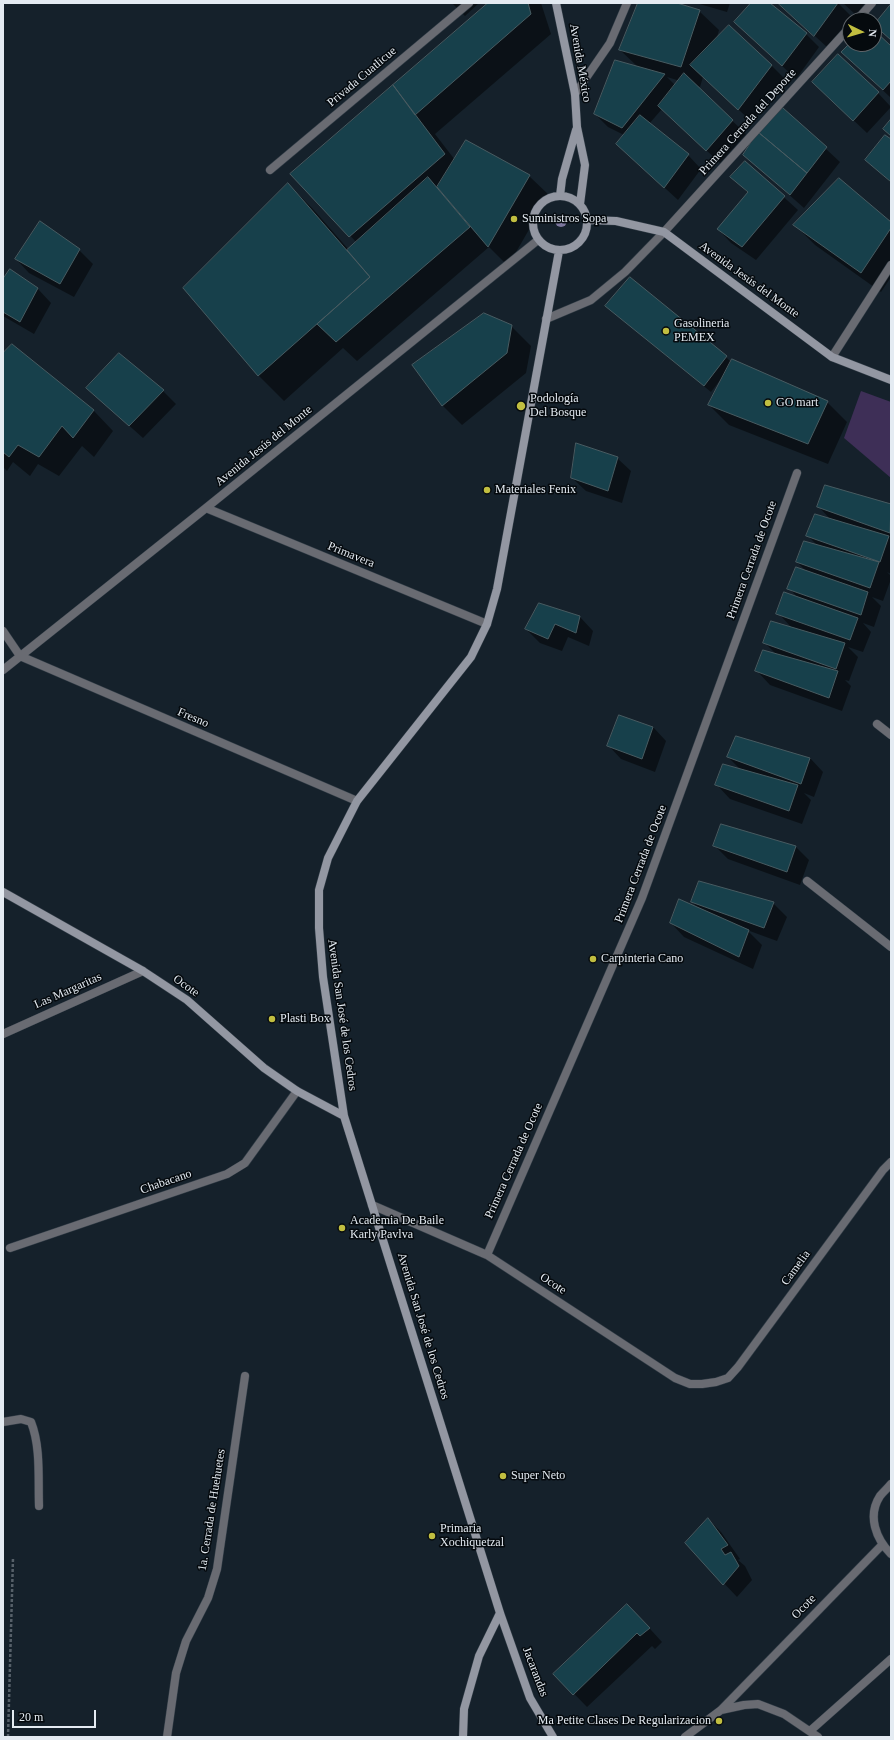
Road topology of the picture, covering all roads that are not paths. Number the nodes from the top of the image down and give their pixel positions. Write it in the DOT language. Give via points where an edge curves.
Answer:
graph roads {
  1 [pos="469,3"];
  2 [pos="556,3"];
  3 [pos="627,3"];
  4 [pos="872,3"];
  5 [pos="864,12"];
  6 [pos="842,37"];
  7 [pos="575,94"];
  8 [pos="577,127"];
  9 [pos="270,170"];
  10 [pos="560,196"];
  11 [pos="580,204"];
  12 [pos="587,220"];
  13 [pos="664,232"];
  14 [pos="538,240"];
  15 [pos="559,251"];
  16 [pos="891,265"];
  17 [pos="546,319"];
  18 [pos="832,357"];
  19 [pos="891,380"];
  20 [pos="797,473"];
  21 [pos="206,508"];
  22 [pos="488,624"];
  23 [pos="3,631"];
  24 [pos="20,656"];
  25 [pos="3,670"];
  26 [pos="876,724"];
  27 [pos="891,735"];
  28 [pos="358,801"];
  29 [pos="807,881"];
  30 [pos="3,892"];
  31 [pos="891,947"];
  32 [pos="143,971"];
  33 [pos="3,1034"];
  34 [pos="297,1091"];
  35 [pos="344,1116"];
  36 [pos="891,1162"];
  37 [pos="372,1206"];
  38 [pos="10,1248"];
  39 [pos="487,1255"];
  40 [pos="245,1376"];
  41 [pos="716,1382"];
  42 [pos="3,1422"];
  43 [pos="891,1484"];
  44 [pos="39,1506"];
  45 [pos="882,1545"];
  46 [pos="891,1554"];
  47 [pos="500,1613"];
  48 [pos="891,1659"];
  49 [pos="721,1710"];
  50 [pos="810,1731"];
  51 [pos="167,1737"];
  52 [pos="463,1737"];
  53 [pos="554,1737"];
  54 [pos="685,1737"];
  55 [pos="818,1737"];
  1 -- 9 [label="street, Privada Cuatlicue"];
  2 -- 7 [label="street, Avenida México"];
  3 -- 7 [label="street" via="610,43"];
  4 -- 5 [label="street"];
  6 -- 13 [label="street, Primera Cerrada del Deporte"];
  7 -- 8 [label="street, Avenida México"];
  8 -- 10 [label="street, Avenida México"];
  8 -- 11 [label="street, Avenida México" via="585,165"];
  10 -- 11 [label="street" via="567,196"];
  10 -- 14 [label="street" via="547,199 537,208 533,224"];
  11 -- 12 [label="street"];
  12 -- 13 [label="street, Avenida Jesús del Monte" via="616,221"];
  12 -- 15 [label="street" via="583,238 572,248"];
  13 -- 17 [label="street, Primera Cerrada del Deporte" via="625,272 591,300"];
  13 -- 18 [label="street, Avenida Jesús del Monte"];
  14 -- 15 [label="street" via="547,248"];
  14 -- 21 [label="street, Avenida Jesús del Monte"];
  15 -- 17 [label="street, Avenida San José de los Cedros"];
  16 -- 18 [label="street"];
  17 -- 22 [label="street, Avenida San José de los Cedros" via="497,589"];
  18 -- 19 [label="street, Avenida Jesús del Monte"];
  20 -- 39 [label="street, Primera Cerrada de Ocote" via="642,898"];
  21 -- 22 [label="street, Primavera"];
  21 -- 24 [label="street, Avenida Jesús del Monte"];
  22 -- 28 [label="street, Avenida San José de los Cedros" via="470,657"];
  23 -- 24 [label="street"];
  24 -- 25 [label="street, Avenida Jesús del Monte"];
  24 -- 28 [label="street, Fresno"];
  26 -- 27 [label="street"];
  28 -- 35 [label="street, Avenida San José de los Cedros" via="328,858 319,890 323,977"];
  29 -- 31 [label="street"];
  30 -- 32 [label="street, Ocote"];
  32 -- 33 [label="street, Las Margaritas"];
  32 -- 34 [label="street, Ocote" via="187,1000 264,1068"];
  34 -- 35 [label="street, Ocote"];
  34 -- 38 [label="street, Chabacano" via="245,1163 227,1174"];
  35 -- 37 [label="street, Avenida San José de los Cedros"];
  36 -- 41 [label="street, Camelia" via="738,1367 728,1378"];
  37 -- 39 [label="street, Ocote"];
  37 -- 47 [label="street, Avenida San José de los Cedros"];
  39 -- 41 [label="street, Ocote" via="675,1378 690,1384"];
  40 -- 51 [label="street, 1a. Cerrada de Huehuetes" via="217,1569 208,1598 186,1641 176,1673"];
  42 -- 44 [label="street" via="21,1419 31,1422 36,1448"];
  43 -- 45 [label="street" via="880,1497 874,1512 875,1530"];
  45 -- 46 [label="street"];
  45 -- 49 [label="street, Ocote"];
  47 -- 52 [label="street" via="479,1656 464,1709"];
  47 -- 53 [label="street, Jacarandas" via="530,1698"];
  48 -- 50 [label="street"];
  49 -- 50 [label="street" via="758,1704 784,1714"];
  49 -- 54 [label="street, Ocote"];
  50 -- 55 [label="street"];
}
